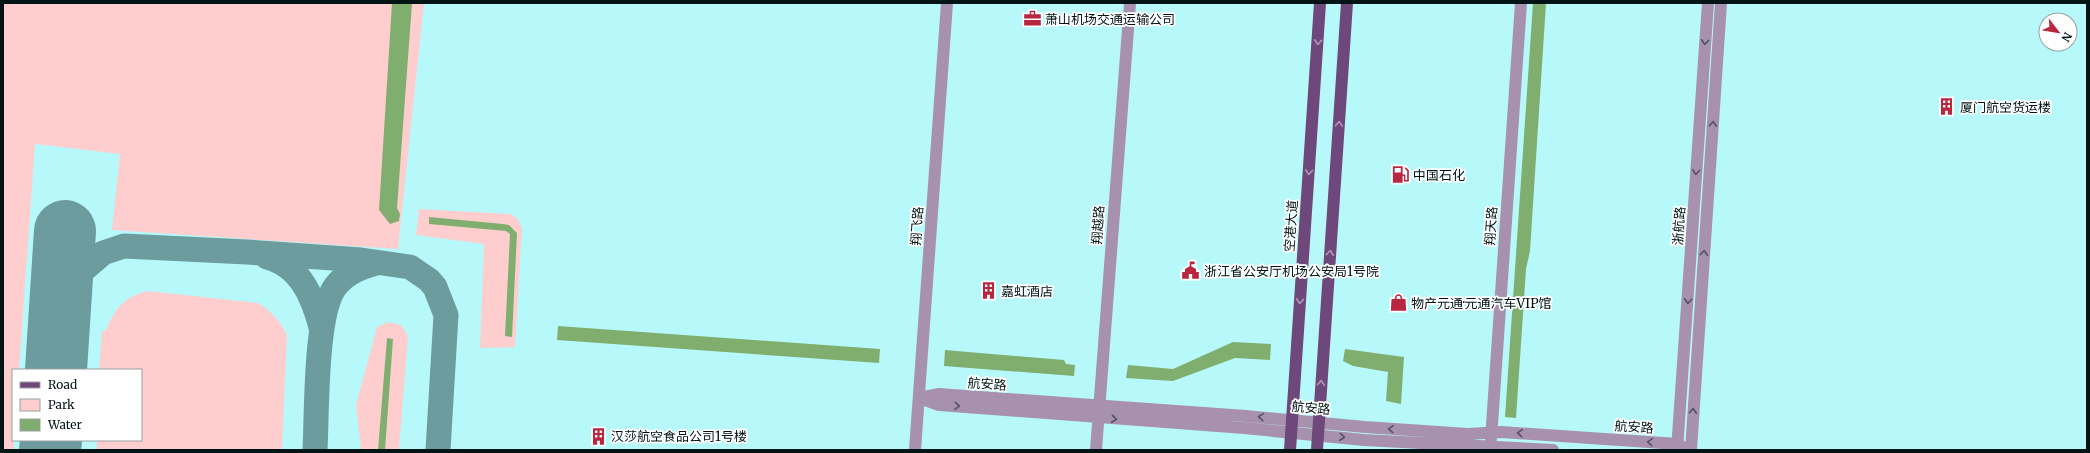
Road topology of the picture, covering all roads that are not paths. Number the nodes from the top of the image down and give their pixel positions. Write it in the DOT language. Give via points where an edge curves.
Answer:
graph roads {
  1 [pos="947,3"];
  2 [pos="1130,3"];
  3 [pos="1320,3"];
  4 [pos="1347,3"];
  5 [pos="1521,3"];
  6 [pos="1708,3"];
  7 [pos="1721,3"];
  8 [pos="919,398"];
  9 [pos="1098,411"];
  10 [pos="1292,420"];
  11 [pos="1319,423"];
  12 [pos="1491,432"];
  13 [pos="1292,433"];
  14 [pos="1318,435"];
  15 [pos="1681,448"];
  16 [pos="1490,449"];
  17 [pos="915,450"];
  18 [pos="1096,450"];
  19 [pos="1290,450"];
  20 [pos="1317,450"];
  21 [pos="1553,450"];
  22 [pos="1691,450"];
  1 -- 8 [label="street, 翔飞路"];
  2 -- 9 [label="street, 翔越路"];
  3 -- 10 [label="main road, 空港大道, one-way"];
  11 -- 4 [label="main road, one-way"];
  5 -- 12 [label="street, 翔天路"];
  6 -- 15 [label="street, 浙航路, one-way"];
  22 -- 7 [label="street, 浙航路, one-way"];
  8 -- 9 [label="street, 航安路" via="938,405"];
  8 -- 17 [label="street, 翔飞路"];
  10 -- 9 [label="street, 航安路, one-way"];
  9 -- 13 [label="street, 航安路, one-way"];
  9 -- 18 [label="street, 翔越路"];
  10 -- 11 [label="street, 航安路"];
  10 -- 13 [label="main road, 空港大道"];
  12 -- 11 [label="street, 航安路, one-way" via="1468,434"];
  11 -- 14 [label="main road"];
  15 -- 12 [label="street, 航安路, one-way"];
  12 -- 16 [label="street, 翔天路"];
  13 -- 14 [label="street, 航安路"];
  13 -- 19 [label="main road, 空港大道"];
  14 -- 16 [label="street, 航安路, one-way"];
  14 -- 20 [label="main road"];
  16 -- 21 [label="street, 航安路"];
}
